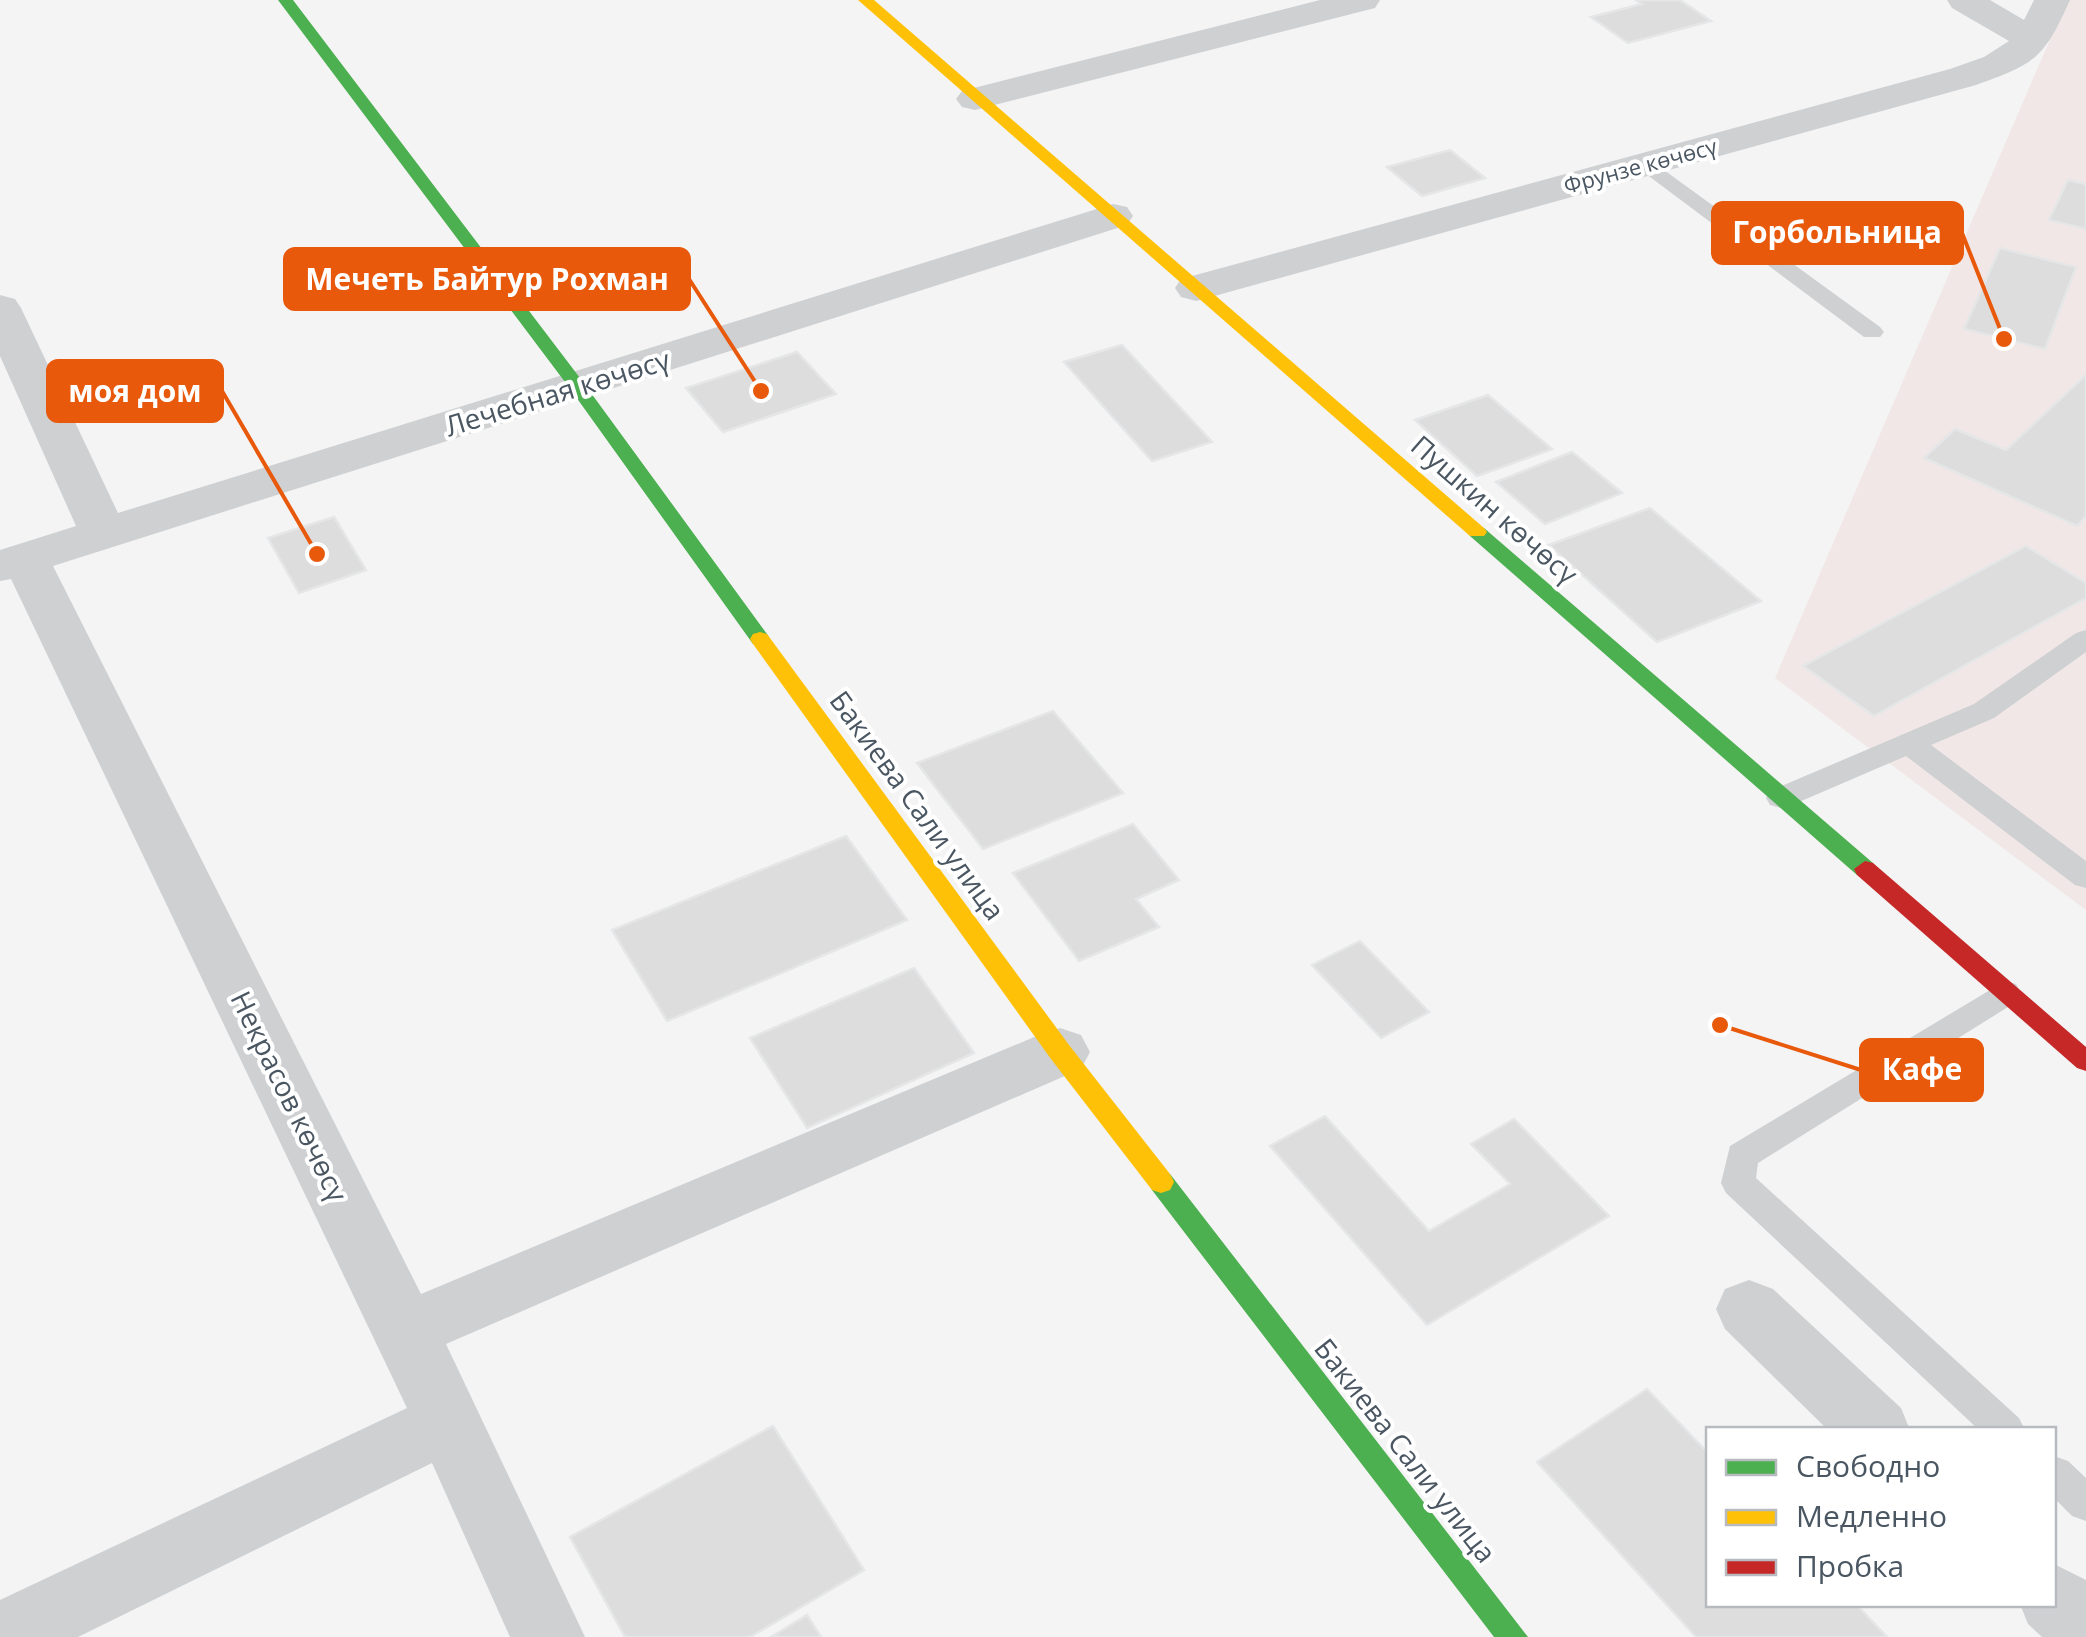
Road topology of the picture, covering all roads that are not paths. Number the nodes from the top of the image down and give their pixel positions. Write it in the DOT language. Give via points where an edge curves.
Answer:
graph roads {
  1 [pos="285,0"];
  2 [pos="865,0"];
  3 [pos="1362,0"];
  4 [pos="1965,0"];
  5 [pos="2052,0"];
  6 [pos="1311,6"];
  7 [pos="2034,41"];
  8 [pos="975,98"];
  9 [pos="1646,163"];
  10 [pos="1113,216"];
  11 [pos="1196,288"];
  12 [pos="0,308"];
  13 [pos="1872,332"];
  14 [pos="577,386"];
  15 [pos="103,534"];
  16 [pos="12,562"];
  17 [pos="2086,638"];
  18 [pos="1908,744"];
  19 [pos="1781,798"];
  20 [pos="2086,877"];
  21 [pos="2005,992"];
  22 [pos="1060,1052"];
  23 [pos="2086,1061"];
  24 [pos="1749,1309"];
  25 [pos="406,1331"];
  26 [pos="449,1421"];
  27 [pos="1873,1427"];
  28 [pos="2003,1427"];
  29 [pos="2056,1475"];
  30 [pos="2086,1503"];
  31 [pos="2056,1601"];
  32 [pos="2086,1630"];
  33 [pos="1,1637"];
  34 [pos="548,1637"];
  35 [pos="1513,1637"];
  1 -- 14 [label="main road, Бакиева Сали улица"];
  2 -- 8 [label="main road, Пушкин көчөсү"];
  3 -- 6 [label="street"];
  4 -- 7 [label="street"];
  5 -- 7 [label="street"];
  6 -- 8 [label="street"];
  7 -- 9 [label="street, Фрунзе көчөсү" via="2007,62 1964,77"];
  8 -- 10 [label="main road, Пушкин көчөсү"];
  9 -- 11 [label="street, Фрунзе көчөсү"];
  9 -- 13 [label="lane"];
  10 -- 11 [label="main road, Пушкин көчөсү"];
  10 -- 14 [label="street, Лечебная көчөсү"];
  11 -- 19 [label="main road, Пушкин көчөсү"];
  12 -- 15 [label="street"];
  14 -- 15 [label="street, Лечебная көчөсү"];
  14 -- 22 [label="main road, Бакиева Сали улица"];
  15 -- 16 [label="street, Лечебная көчөсү"];
  16 -- 25 [label="street, Некрасов көчөсү"];
  17 -- 18 [label="lane" via="1984,711"];
  18 -- 19 [label="lane"];
  18 -- 20 [label="lane"];
  19 -- 21 [label="main road, Пушкин көчөсү"];
  21 -- 23 [label="main road, Пушкин көчөсү"];
  21 -- 28 [label="lane" via="1742,1156 1738,1183"];
  22 -- 25 [label="street"];
  22 -- 35 [label="main road, Бакиева Сали улица"];
  24 -- 27 [label="street"];
  25 -- 26 [label="street, Некрасов көчөсү"];
  26 -- 33 [label="street"];
  26 -- 34 [label="street, Некрасов көчөсү"];
  29 -- 30 [label="lane"];
  31 -- 32 [label="street"];
}
